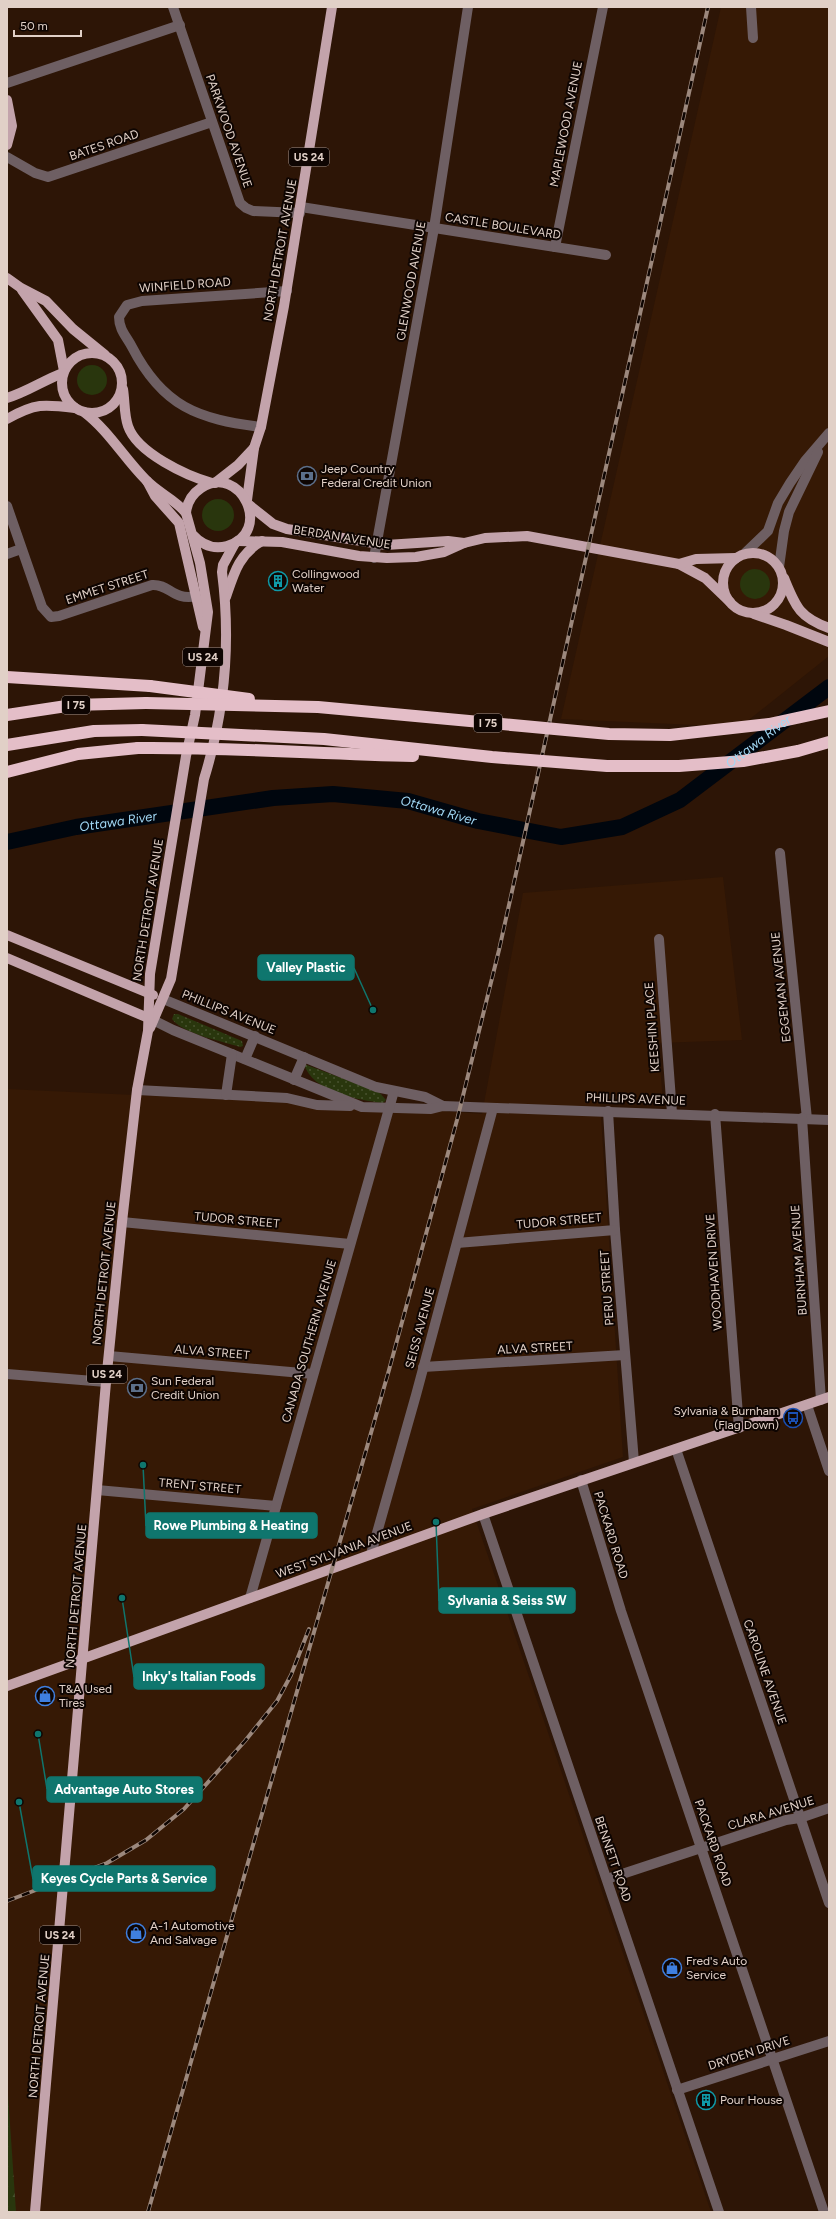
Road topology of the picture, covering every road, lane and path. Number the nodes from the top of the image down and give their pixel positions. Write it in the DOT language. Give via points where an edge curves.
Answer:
graph roads {
  1 [pos="174,7"];
  2 [pos="332,7"];
  3 [pos="468,7"];
  4 [pos="603,7"];
  5 [pos="751,7"];
  6 [pos="180,25"];
  7 [pos="753,38"];
  8 [pos="7,83"];
  9 [pos="7,100"];
  10 [pos="212,122"];
  11 [pos="7,145"];
  12 [pos="7,157"];
  13 [pos="301,210"];
  14 [pos="434,228"];
  15 [pos="554,247"];
  16 [pos="606,255"];
  17 [pos="7,278"];
  18 [pos="21,288"];
  19 [pos="287,291"];
  20 [pos="108,358"];
  21 [pos="64,372"];
  22 [pos="122,383"];
  23 [pos="7,398"];
  24 [pos="80,410"];
  25 [pos="7,419"];
  26 [pos="261,427"];
  27 [pos="829,433"];
  28 [pos="821,444"];
  29 [pos="254,448"];
  30 [pos="147,481"];
  31 [pos="214,483"];
  32 [pos="247,502"];
  33 [pos="7,506"];
  34 [pos="186,513"];
  35 [pos="192,534"];
  36 [pos="262,541"];
  37 [pos="236,542"];
  38 [pos="464,543"];
  39 [pos="376,544"];
  40 [pos="21,549"];
  41 [pos="7,554"];
  42 [pos="740,556"];
  43 [pos="374,558"];
  44 [pos="679,564"];
  45 [pos="781,572"];
  46 [pos="197,596"];
  47 [pos="225,599"];
  48 [pos="730,602"];
  49 [pos="746,612"];
  50 [pos="829,628"];
  51 [pos="205,632"];
  52 [pos="829,642"];
  53 [pos="7,677"];
  54 [pos="318,707"];
  55 [pos="829,711"];
  56 [pos="7,715"];
  57 [pos="829,742"];
  58 [pos="7,745"];
  59 [pos="492,757"];
  60 [pos="7,772"];
  61 [pos="780,853"];
  62 [pos="7,935"];
  63 [pos="659,939"];
  64 [pos="7,958"];
  65 [pos="149,993"];
  66 [pos="163,999"];
  67 [pos="151,1019"];
  68 [pos="255,1036"];
  69 [pos="232,1054"];
  70 [pos="304,1057"];
  71 [pos="245,1059"];
  72 [pos="294,1080"];
  73 [pos="137,1090"];
  74 [pos="394,1091"];
  75 [pos="226,1095"];
  76 [pos="443,1106"];
  77 [pos="362,1107"];
  78 [pos="389,1108"];
  79 [pos="493,1108"];
  80 [pos="608,1110"];
  81 [pos="672,1113"];
  82 [pos="715,1114"];
  83 [pos="804,1119"];
  84 [pos="829,1120"];
  85 [pos="122,1222"];
  86 [pos="615,1230"];
  87 [pos="457,1243"];
  88 [pos="350,1244"];
  89 [pos="625,1355"];
  90 [pos="109,1356"];
  91 [pos="423,1367"];
  92 [pos="7,1374"];
  93 [pos="314,1374"];
  94 [pos="106,1382"];
  95 [pos="825,1399"];
  96 [pos="807,1405"];
  97 [pos="739,1428"];
  98 [pos="676,1448"];
  99 [pos="634,1462"];
  100 [pos="829,1471"];
  101 [pos="581,1480"];
  102 [pos="97,1490"];
  103 [pos="276,1506"];
  104 [pos="483,1514"];
  105 [pos="371,1554"];
  106 [pos="250,1598"];
  107 [pos="84,1658"];
  108 [pos="7,1686"];
  109 [pos="829,1808"];
  110 [pos="800,1818"];
  111 [pos="701,1849"];
  112 [pos="607,1879"];
  113 [pos="829,1903"];
  114 [pos="829,2040"];
  115 [pos="772,2060"];
  116 [pos="677,2090"];
  117 [pos="35,2212"];
  118 [pos="719,2212"];
  119 [pos="824,2212"];
  1 -- 6 [label="street, PARKWOOD AVENUE"];
  2 -- 13 [label="main road, NORTH DETROIT AVENUE / US 24"];
  3 -- 14 [label="street, GLENWOOD AVENUE"];
  4 -- 15 [label="street, MAPLEWOOD AVENUE"];
  5 -- 7 [label="street"];
  6 -- 8 [label="street"];
  6 -- 10 [label="street, PARKWOOD AVENUE"];
  9 -- 11 [label="main road" via="12,126"];
  10 -- 12 [label="street, BATES ROAD" via="48,177 35,174"];
  10 -- 13 [label="street, PARKWOOD AVENUE" via="243,206 253,211"];
  13 -- 14 [label="street, CASTLE BOULEVARD"];
  13 -- 19 [label="main road, NORTH DETROIT AVENUE / US 24"];
  14 -- 15 [label="street, CASTLE BOULEVARD"];
  14 -- 39 [label="street, GLENWOOD AVENUE"];
  15 -- 16 [label="street, CASTLE BOULEVARD"];
  17 -- 18 [label="main road"];
  18 -- 20 [label="main road" via="46,301 73,329"];
  18 -- 21 [label="main road" via="58,340"];
  19 -- 26 [label="main road, NORTH DETROIT AVENUE / US 24"];
  19 -- 26 [label="street, WINFIELD ROAD" via="142,301 127,305 119,317 122,332 143,369 164,393 193,412 204,416"];
  20 -- 21 [label="main road" via="94,354 80,356 73,360"];
  20 -- 22 [label="main road" via="115,364"];
  21 -- 23 [label="main road" via="30,390"];
  21 -- 24 [label="main road" via="63,393 68,401"];
  22 -- 24 [label="main road" via="118,398 107,409 100,412"];
  22 -- 31 [label="main road" via="128,427 138,441 165,462 198,479"];
  24 -- 25 [label="main road" via="38,405"];
  24 -- 30 [label="main road" via="105,430"];
  26 -- 29 [label="main road, NORTH DETROIT AVENUE / US 24"];
  27 -- 28 [label="street"];
  28 -- 42 [label="street" via="790,483 778,503 768,531"];
  28 -- 45 [label="street" via="789,512 784,531"];
  29 -- 31 [label="main road, NORTH DETROIT AVENUE / US 24" via="238,465"];
  29 -- 32 [label="main road, NORTH DETROIT AVENUE / US 24"];
  30 -- 34 [label="main road" via="177,502"];
  30 -- 46 [label="main road" via="155,496 179,523"];
  31 -- 32 [label="main road" via="234,487"];
  31 -- 34 [label="main road, US 24" via="196,491 188,502"];
  32 -- 37 [label="main road, US 24" via="249,525"];
  32 -- 39 [label="main road, BERDAN AVENUE" via="280,527"];
  33 -- 40 [label="street"];
  34 -- 35 [label="main road, US 24"];
  35 -- 37 [label="main road" via="204,545 212,547 228,546"];
  35 -- 51 [label="main road, NORTH DETROIT AVENUE / US 24" via="207,596"];
  36 -- 37 [label="main road, BERDAN AVENUE"];
  36 -- 43 [label="main road, BERDAN AVENUE" via="294,543"];
  36 -- 47 [label="main road" via="244,555"];
  37 -- 47 [label="main road, NORTH DETROIT AVENUE / US 24" via="222,572"];
  38 -- 39 [label="main road, BERDAN AVENUE" via="448,541 401,545"];
  38 -- 43 [label="main road, BERDAN AVENUE" via="444,552 426,556"];
  38 -- 44 [label="main road, BERDAN AVENUE" via="498,537 527,536"];
  39 -- 43 [label="street, GLENWOOD AVENUE"];
  40 -- 41 [label="street"];
  40 -- 46 [label="street, EMMET STREET" via="42,607 47,614 59,616 152,585 180,597"];
  42 -- 44 [label="main road, BERDAN AVENUE" via="696,559"];
  42 -- 45 [label="main road" via="755,552 764,554 773,560"];
  42 -- 48 [label="main road" via="728,565 724,574 722,584"];
  44 -- 48 [label="main road, BERDAN AVENUE" via="705,578"];
  45 -- 49 [label="main road" via="783,587 774,604 756,613"];
  45 -- 50 [label="main road" via="800,612 810,620"];
  46 -- 51 [label="main road"];
  47 -- 66 [label="main road, NORTH DETROIT AVENUE / US 24" via="227,656 224,684 204,778 171,979"];
  48 -- 49 [label="main road" via="737,609"];
  49 -- 52 [label="main road" via="786,624"];
  51 -- 65 [label="main road, NORTH DETROIT AVENUE / US 24" via="195,715 150,974"];
  53 -- 54 [label="highway, bridge" via="150,686"];
  54 -- 55 [label="highway, I 75, bridge" via="609,734 670,735 769,724"];
  54 -- 56 [label="highway, I 75, bridge" via="146,703 73,705"];
  57 -- 59 [label="highway, I 75, bridge" via="798,751 743,761 679,766 607,766"];
  58 -- 59 [label="highway, I 75, bridge" via="94,731 142,730 324,739"];
  59 -- 60 [label="highway, bridge" via="327,754 223,747 138,748 78,754"];
  61 -- 83 [label="street, EGGEMAN AVENUE"];
  62 -- 65 [label="main road, PHILLIPS AVENUE"];
  63 -- 81 [label="street, KEESHIN PLACE"];
  64 -- 67 [label="main road, PHILLIPS AVENUE"];
  65 -- 66 [label="main road, PHILLIPS AVENUE"];
  65 -- 67 [label="main road, NORTH DETROIT AVENUE / US 24"];
  66 -- 67 [label="main road, NORTH DETROIT AVENUE / US 24"];
  66 -- 68 [label="street, PHILLIPS AVENUE"];
  67 -- 69 [label="street, PHILLIPS AVENUE"];
  67 -- 73 [label="main road, NORTH DETROIT AVENUE / US 24"];
  68 -- 70 [label="street, PHILLIPS AVENUE"];
  68 -- 71 [label="street"];
  69 -- 71 [label="street, PHILLIPS AVENUE"];
  69 -- 75 [label="street"];
  70 -- 72 [label="street"];
  70 -- 74 [label="street, PHILLIPS AVENUE" via="376,1087"];
  71 -- 72 [label="street, PHILLIPS AVENUE"];
  72 -- 77 [label="street, PHILLIPS AVENUE"];
  73 -- 75 [label="street, PHILLIPS AVENUE"];
  73 -- 85 [label="main road, NORTH DETROIT AVENUE / US 24"];
  74 -- 76 [label="street, PHILLIPS AVENUE" via="425,1097"];
  74 -- 78 [label="street, CANADA SOUTHERN AVENUE"];
  75 -- 77 [label="street, PHILLIPS AVENUE" via="287,1098 316,1105"];
  76 -- 78 [label="street, PHILLIPS AVENUE" via="431,1109"];
  76 -- 79 [label="street, PHILLIPS AVENUE"];
  77 -- 78 [label="street, PHILLIPS AVENUE"];
  78 -- 88 [label="street, CANADA SOUTHERN AVENUE"];
  79 -- 80 [label="street, PHILLIPS AVENUE"];
  79 -- 87 [label="street, SEISS AVENUE"];
  80 -- 81 [label="street, PHILLIPS AVENUE"];
  80 -- 86 [label="street, PERU STREET"];
  81 -- 82 [label="street, PHILLIPS AVENUE"];
  82 -- 83 [label="street, PHILLIPS AVENUE"];
  82 -- 97 [label="street, WOODHAVEN DRIVE"];
  83 -- 84 [label="street, PHILLIPS AVENUE"];
  83 -- 95 [label="street, BURNHAM AVENUE"];
  85 -- 88 [label="street, TUDOR STREET"];
  85 -- 90 [label="main road, NORTH DETROIT AVENUE / US 24"];
  86 -- 87 [label="street, TUDOR STREET"];
  86 -- 89 [label="street, PERU STREET"];
  87 -- 91 [label="street, SEISS AVENUE"];
  88 -- 93 [label="street, CANADA SOUTHERN AVENUE"];
  89 -- 91 [label="street, ALVA STREET"];
  89 -- 99 [label="street, PERU STREET"];
  90 -- 93 [label="street, ALVA STREET"];
  90 -- 94 [label="main road, NORTH DETROIT AVENUE / US 24"];
  91 -- 105 [label="street, SEISS AVENUE"];
  92 -- 94 [label="street"];
  93 -- 103 [label="street, CANADA SOUTHERN AVENUE"];
  94 -- 102 [label="main road, NORTH DETROIT AVENUE / US 24"];
  95 -- 96 [label="main road, WEST SYLVANIA AVENUE"];
  96 -- 97 [label="main road, WEST SYLVANIA AVENUE"];
  96 -- 100 [label="street"];
  97 -- 98 [label="main road, WEST SYLVANIA AVENUE"];
  98 -- 99 [label="main road, WEST SYLVANIA AVENUE"];
  98 -- 110 [label="street, CAROLINE AVENUE"];
  99 -- 101 [label="main road, WEST SYLVANIA AVENUE"];
  101 -- 104 [label="main road, WEST SYLVANIA AVENUE"];
  101 -- 111 [label="street, PACKARD ROAD" via="621,1610"];
  102 -- 103 [label="street, TRENT STREET"];
  102 -- 107 [label="main road, NORTH DETROIT AVENUE / US 24"];
  103 -- 106 [label="street, CANADA SOUTHERN AVENUE"];
  104 -- 105 [label="main road, WEST SYLVANIA AVENUE"];
  104 -- 112 [label="street, BENNETT ROAD"];
  105 -- 106 [label="main road, WEST SYLVANIA AVENUE"];
  106 -- 107 [label="main road, WEST SYLVANIA AVENUE"];
  107 -- 108 [label="main road, WEST SYLVANIA AVENUE"];
  107 -- 117 [label="main road, NORTH DETROIT AVENUE / US 24"];
  109 -- 110 [label="street, CLARA AVENUE"];
  110 -- 111 [label="street, CLARA AVENUE" via="786,1820"];
  110 -- 113 [label="street, CAROLINE AVENUE"];
  111 -- 112 [label="street, CLARA AVENUE"];
  111 -- 115 [label="street, PACKARD ROAD"];
  112 -- 116 [label="street, BENNETT ROAD"];
  114 -- 115 [label="street, DRYDEN DRIVE"];
  115 -- 116 [label="street, DRYDEN DRIVE"];
  115 -- 119 [label="street, PACKARD ROAD"];
  116 -- 118 [label="street, BENNETT ROAD"];
}
